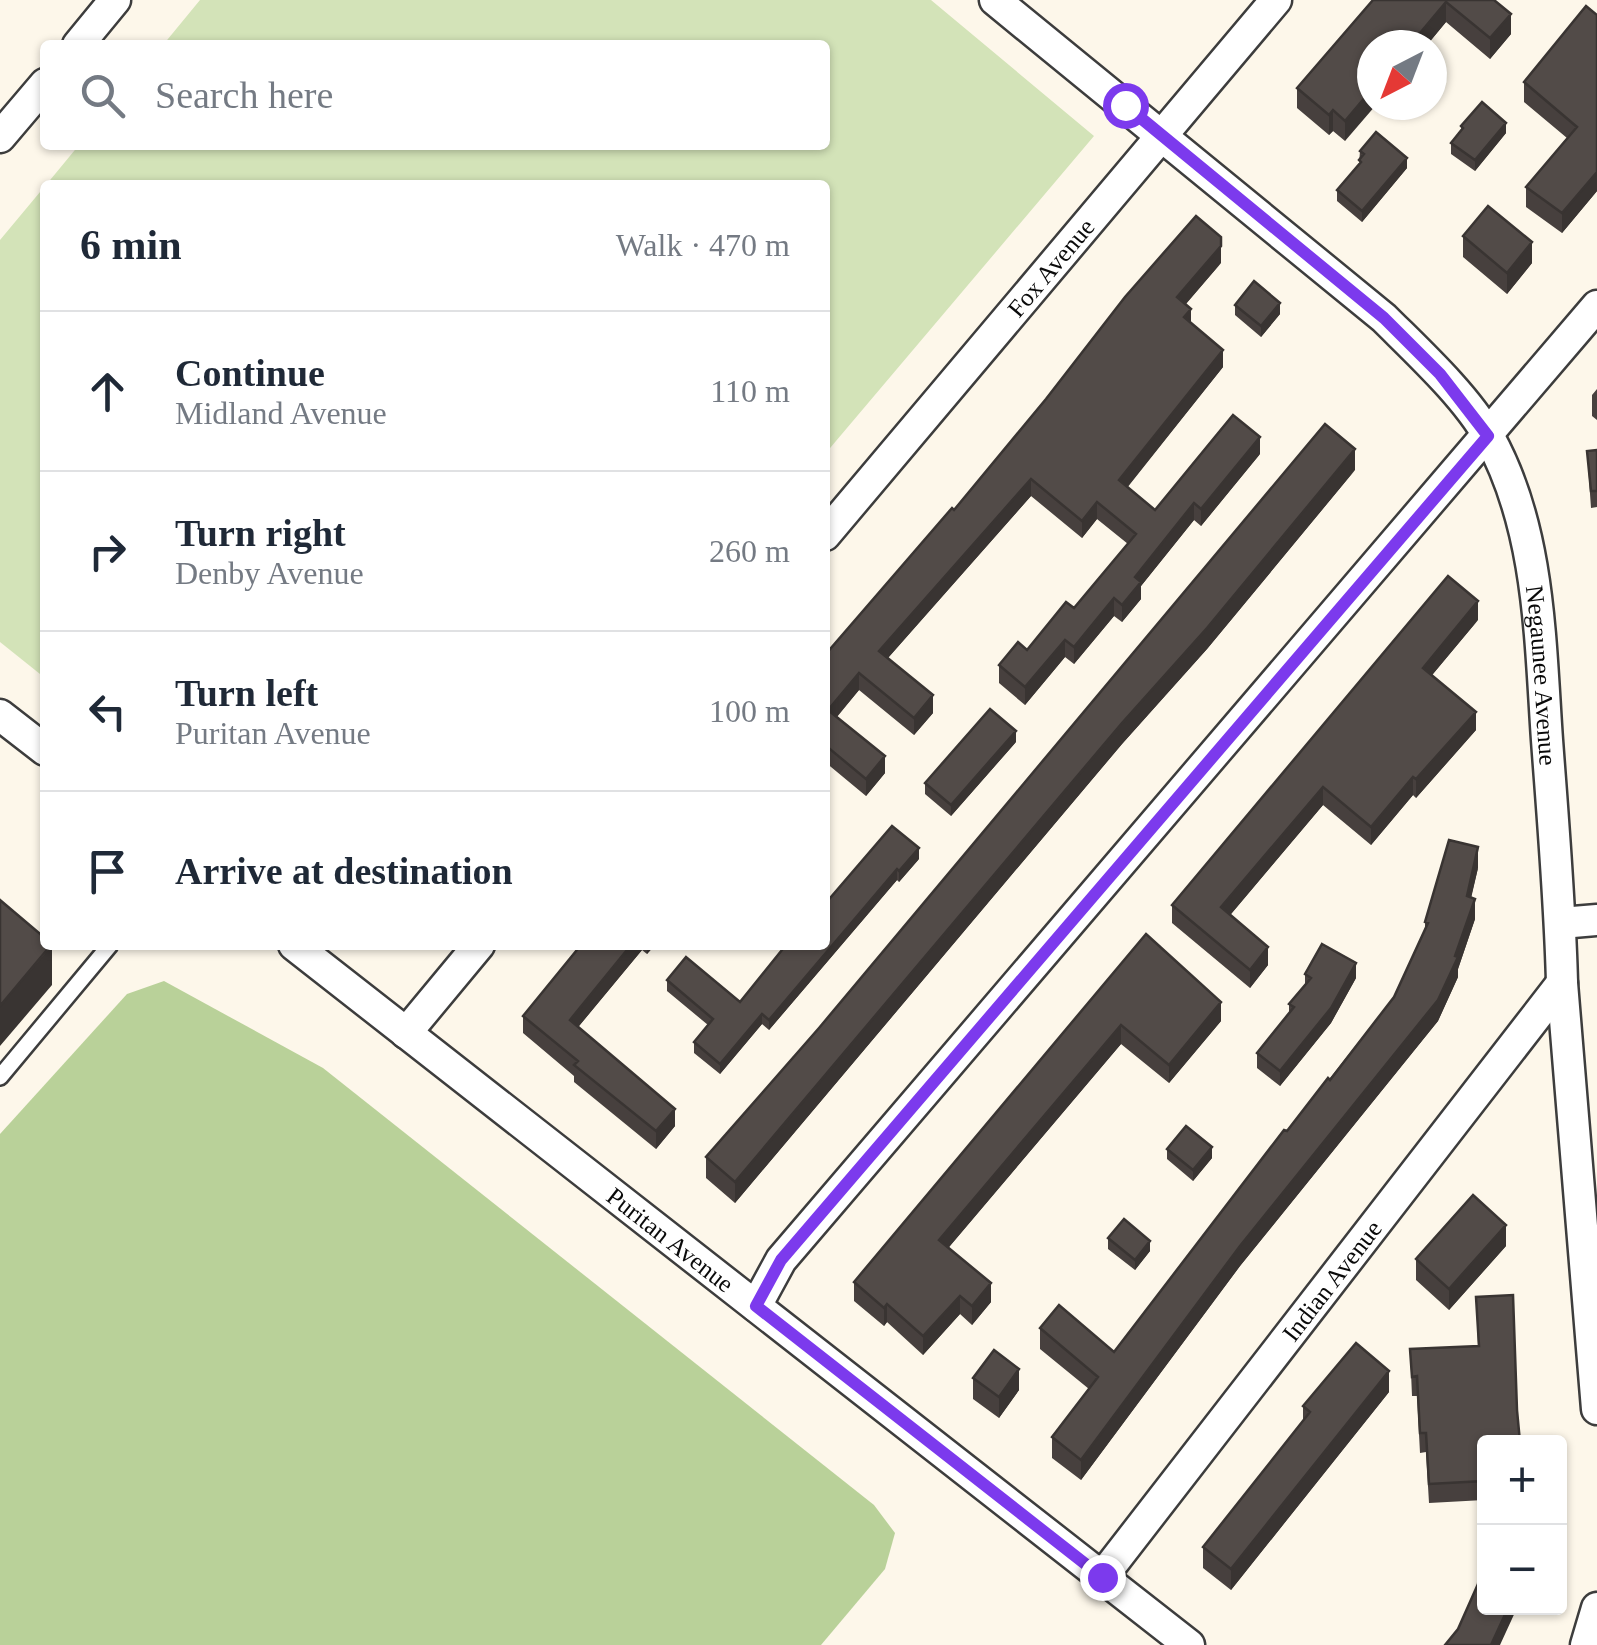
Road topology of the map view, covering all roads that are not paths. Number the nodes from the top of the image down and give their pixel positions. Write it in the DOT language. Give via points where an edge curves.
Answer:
graph roads {
  1 [pos="115,0"];
  2 [pos="995,0"];
  3 [pos="1276,0"];
  4 [pos="82,40"];
  5 [pos="40,90"];
  6 [pos="1162,135"];
  7 [pos="0,137"];
  8 [pos="1597,306"];
  9 [pos="1488,436"];
  10 [pos="830,529"];
  11 [pos="0,715"];
  12 [pos="40,746"];
  13 [pos="1597,920"];
  14 [pos="1560,923"];
  15 [pos="106,950"];
  16 [pos="300,950"];
  17 [pos="475,950"];
  18 [pos="1562,983"];
  19 [pos="406,1033"];
  20 [pos="0,1077"];
  21 [pos="756,1306"];
  22 [pos="1597,1409"];
  23 [pos="1102,1577"];
  24 [pos="1597,1608"];
  25 [pos="1189,1645"];
  26 [pos="1586,1645"];
  1 -- 4 [label="street"];
  2 -- 6 [label="street, Negaunee Avenue"];
  3 -- 6 [label="street, Fox Avenue"];
  5 -- 7 [label="street"];
  6 -- 9 [label="street, Negaunee Avenue" via="1384,318"];
  6 -- 10 [label="street, Fox Avenue"];
  8 -- 9 [label="street"];
  9 -- 14 [label="street, Negaunee Avenue" via="1515,500 1534,576"];
  9 -- 21 [label="street" via="781,1260"];
  11 -- 12 [label="street"];
  13 -- 14 [label="street"];
  14 -- 18 [label="street, Negaunee Avenue"];
  15 -- 20 [label="lane"];
  16 -- 19 [label="street, Puritan Avenue"];
  17 -- 19 [label="street"];
  18 -- 22 [label="street"];
  18 -- 23 [label="street, Indian Avenue"];
  19 -- 21 [label="street, Puritan Avenue"];
  21 -- 23 [label="street, Puritan Avenue"];
  23 -- 25 [label="street, Puritan Avenue"];
  24 -- 26 [label="street"];
}
